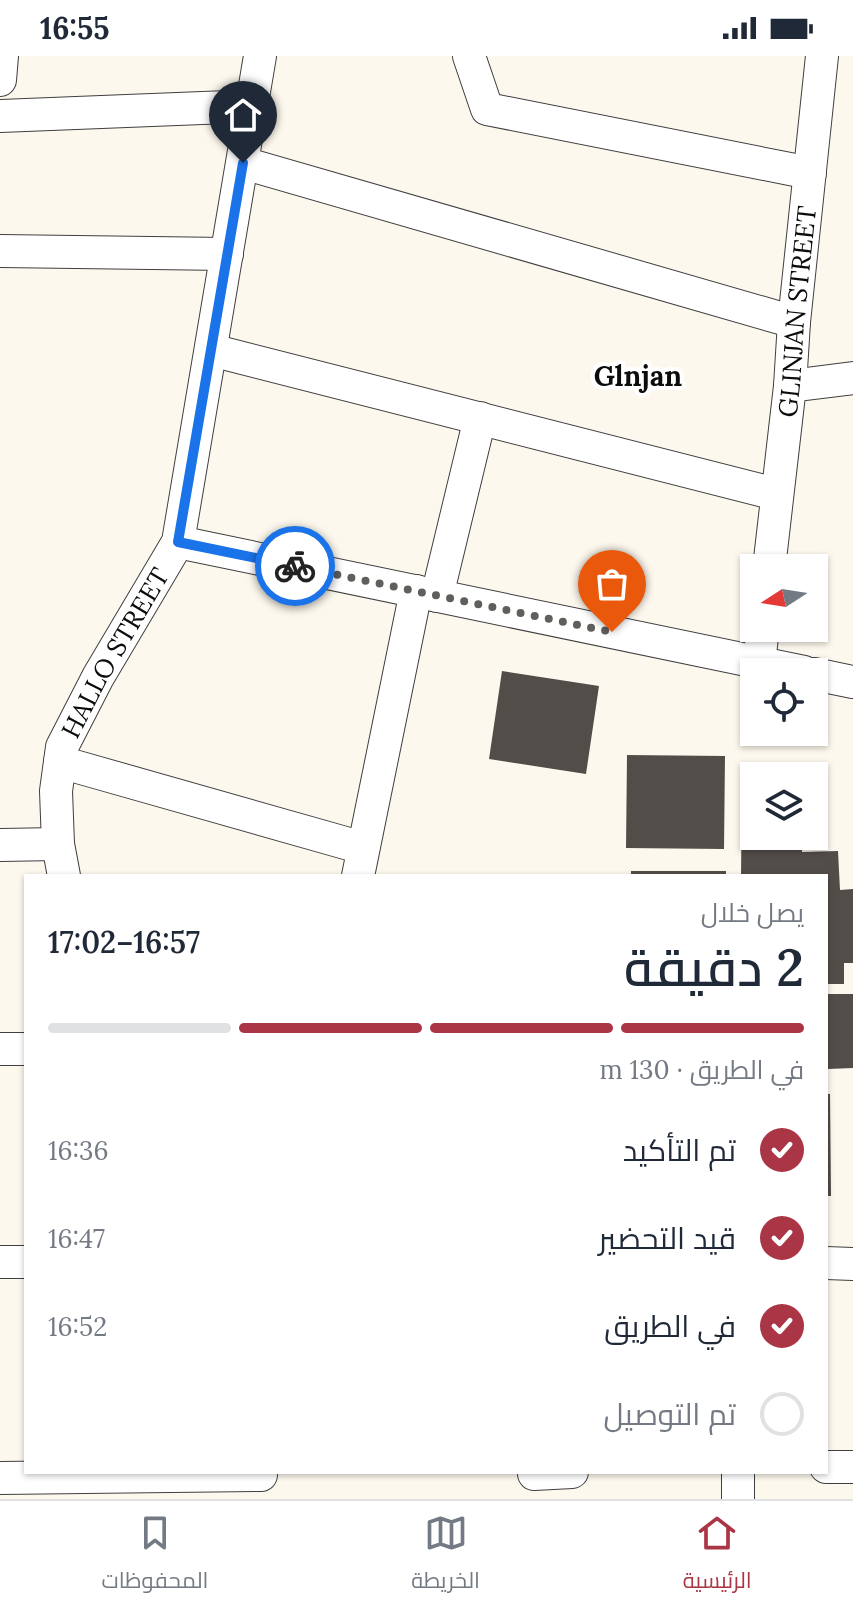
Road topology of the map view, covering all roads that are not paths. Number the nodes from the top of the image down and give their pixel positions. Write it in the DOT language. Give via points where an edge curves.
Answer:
graph roads {
  1 [pos="2,56"];
  2 [pos="260,56"];
  3 [pos="469,56"];
  4 [pos="822,56"];
  5 [pos="0,72"];
  6 [pos="0,80"];
  7 [pos="253,106"];
  8 [pos="0,116"];
  9 [pos="243,163"];
  10 [pos="810,173"];
  11 [pos="0,251"];
  12 [pos="227,254"];
  13 [pos="794,322"];
  14 [pos="211,350"];
  15 [pos="853,378"];
  16 [pos="790,386"];
  17 [pos="480,418"];
  18 [pos="776,494"];
  19 [pos="178,542"];
  20 [pos="770,554"];
  21 [pos="426,594"];
  22 [pos="740,659"];
  23 [pos="828,677"];
  24 [pos="853,682"];
  25 [pos="60,762"];
  26 [pos="58,844"];
  27 [pos="0,845"];
  28 [pos="360,862"];
  29 [pos="64,874"];
  30 [pos="0,1049"];
  31 [pos="24,1049"];
  32 [pos="0,1262"];
  33 [pos="24,1262"];
  34 [pos="828,1263"];
  35 [pos="853,1264"];
  36 [pos="828,1467"];
  37 [pos="853,1467"];
  38 [pos="738,1474"];
  39 [pos="0,1478"];
  40 [pos="261,1482"];
  41 [pos="738,1499"];
  1 -- 5 [label="street"];
  2 -- 7 [label="street, HALLO STREET"];
  3 -- 10 [label="street" via="487,109"];
  4 -- 10 [label="street, GLINJAN STREET"];
  5 -- 6 [label="street"];
  7 -- 8 [label="street"];
  7 -- 9 [label="street, HALLO STREET"];
  9 -- 12 [label="street, HALLO STREET"];
  9 -- 13 [label="street"];
  10 -- 13 [label="street, GLINJAN STREET"];
  11 -- 12 [label="street"];
  12 -- 14 [label="street, HALLO STREET"];
  13 -- 16 [label="street, GLINJAN STREET"];
  14 -- 17 [label="street"];
  14 -- 19 [label="street, HALLO STREET"];
  15 -- 16 [label="street"];
  16 -- 18 [label="street, GLINJAN STREET"];
  17 -- 18 [label="street"];
  17 -- 21 [label="street"];
  18 -- 20 [label="street, GLINJAN STREET"];
  19 -- 21 [label="street"];
  19 -- 25 [label="street, HALLO STREET" via="98,677 62,747"];
  21 -- 22 [label="street"];
  21 -- 28 [label="street"];
  23 -- 24 [label="street"];
  25 -- 26 [label="street, HALLO STREET"];
  25 -- 28 [label="street"];
  26 -- 27 [label="street"];
  26 -- 29 [label="street, HALLO STREET"];
  30 -- 31 [label="street"];
  32 -- 33 [label="street"];
  34 -- 35 [label="street"];
  36 -- 37 [label="street"];
  38 -- 41 [label="street"];
  39 -- 40 [label="street"];
}
